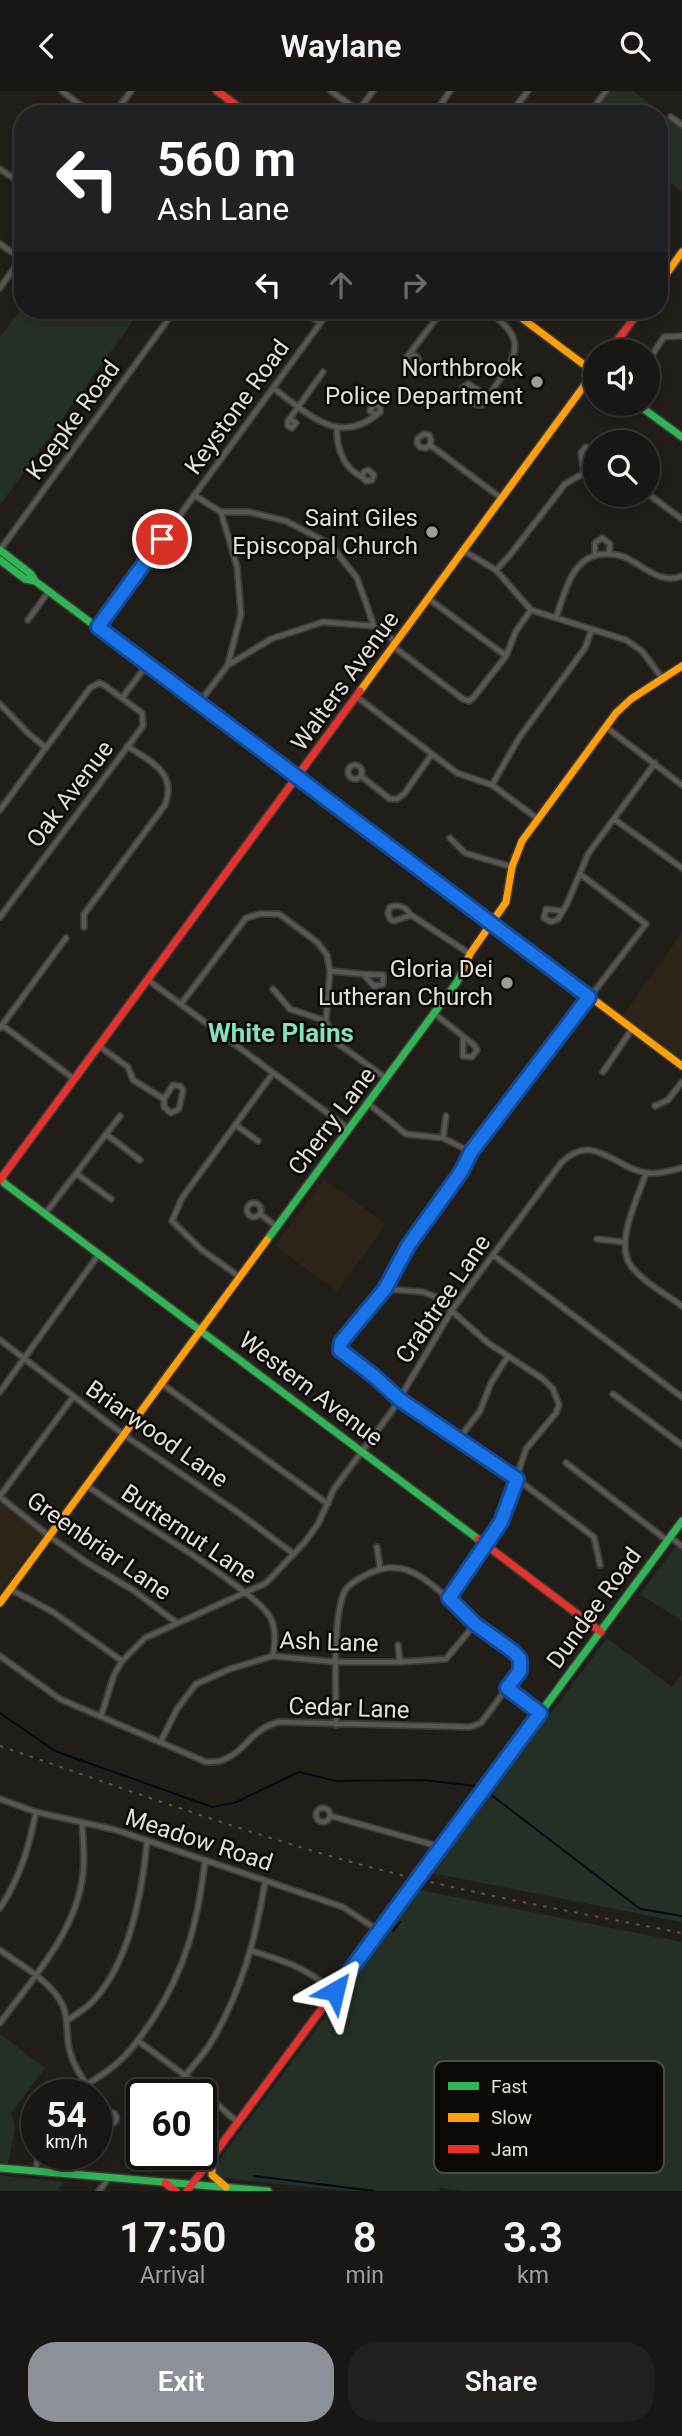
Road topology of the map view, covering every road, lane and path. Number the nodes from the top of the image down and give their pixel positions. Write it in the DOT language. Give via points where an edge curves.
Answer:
graph roads {
  1 [pos="62,91"];
  2 [pos="217,91"];
  3 [pos="331,91"];
  4 [pos="528,91"];
  5 [pos="80,105"];
  6 [pos="235,105"];
  7 [pos="351,105"];
  8 [pos="517,105"];
  9 [pos="671,117"];
  10 [pos="682,125"];
  11 [pos="682,252"];
  12 [pos="14,269"];
  13 [pos="668,272"];
  14 [pos="0,288"];
  15 [pos="168,319"];
  16 [pos="314,319"];
  17 [pos="323,319"];
  18 [pos="436,319"];
  19 [pos="498,319"];
  20 [pos="523,319"];
  21 [pos="633,319"];
  22 [pos="320,323"];
  23 [pos="682,336"];
  24 [pos="619,339"];
  25 [pos="660,343"];
  26 [pos="411,354"];
  27 [pos="583,363"];
  28 [pos="323,372"];
  29 [pos="273,388"];
  30 [pos="583,388"];
  31 [pos="488,396"];
  32 [pos="297,406"];
  33 [pos="376,415"];
  34 [pos="654,416"];
  35 [pos="291,419"];
  36 [pos="337,428"];
  37 [pos="682,437"];
  38 [pos="430,445"];
  39 [pos="583,475"];
  40 [pos="362,476"];
  41 [pos="194,495"];
  42 [pos="502,499"];
  43 [pos="660,503"];
  44 [pos="221,512"];
  45 [pos="682,519"];
  46 [pos="0,550"];
  47 [pos="464,551"];
  48 [pos="609,553"];
  49 [pos="595,554"];
  50 [pos="0,559"];
  51 [pos="496,570"];
  52 [pos="682,576"];
  53 [pos="35,581"];
  54 [pos="48,591"];
  55 [pos="429,599"];
  56 [pos="531,610"];
  57 [pos="556,618"];
  58 [pos="28,620"];
  59 [pos="374,626"];
  60 [pos="98,627"];
  61 [pos="592,629"];
  62 [pos="394,647"];
  63 [pos="506,656"];
  64 [pos="147,664"];
  65 [pos="228,665"];
  66 [pos="682,666"];
  67 [pos="663,678"];
  68 [pos="357,697"];
  69 [pos="122,698"];
  70 [pos="199,703"];
  71 [pos="1,708"];
  72 [pos="606,727"];
  73 [pos="127,746"];
  74 [pos="46,748"];
  75 [pos="432,754"];
  76 [pos="655,763"];
  77 [pos="361,776"];
  78 [pos="298,778"];
  79 [pos="492,785"];
  80 [pos="682,785"];
  81 [pos="0,810"];
  82 [pos="538,819"];
  83 [pos="614,819"];
  84 [pos="450,838"];
  85 [pos="512,867"];
  86 [pos="682,868"];
  87 [pos="580,874"];
  88 [pos="561,911"];
  89 [pos="411,915"];
  90 [pos="0,917"];
  91 [pos="492,923"];
  92 [pos="84,927"];
  93 [pos="66,938"];
  94 [pos="470,954"];
  95 [pos="330,971"];
  96 [pos="363,974"];
  97 [pos="148,980"];
  98 [pos="273,989"];
  99 [pos="589,997"];
  100 [pos="181,1004"];
  101 [pos="435,1014"];
  102 [pos="326,1021"];
  103 [pos="1,1025"];
  104 [pos="632,1029"];
  105 [pos="463,1037"];
  106 [pos="99,1046"];
  107 [pos="682,1066"];
  108 [pos="603,1072"];
  109 [pos="273,1073"];
  110 [pos="74,1079"];
  111 [pos="387,1079"];
  112 [pos="682,1082"];
  113 [pos="164,1099"];
  114 [pos="369,1104"];
  115 [pos="655,1106"];
  116 [pos="120,1116"];
  117 [pos="446,1116"];
  118 [pos="237,1126"];
  119 [pos="349,1130"];
  120 [pos="106,1134"];
  121 [pos="443,1138"];
  122 [pos="258,1141"];
  123 [pos="471,1152"];
  124 [pos="140,1160"];
  125 [pos="682,1168"];
  126 [pos="646,1173"];
  127 [pos="77,1174"];
  128 [pos="1,1178"];
  129 [pos="111,1199"];
  130 [pos="45,1214"];
  131 [pos="260,1215"];
  132 [pos="277,1227"];
  133 [pos="597,1239"];
  134 [pos="623,1242"];
  135 [pos="99,1254"];
  136 [pos="493,1255"];
  137 [pos="240,1277"];
  138 [pos="385,1289"];
  139 [pos="682,1306"];
  140 [pos="452,1310"];
  141 [pos="201,1330"];
  142 [pos="0,1340"];
  143 [pos="508,1356"];
  144 [pos="25,1359"];
  145 [pos="161,1384"];
  146 [pos="0,1392"];
  147 [pos="613,1394"];
  148 [pos="74,1397"];
  149 [pos="682,1397"];
  150 [pos="399,1399"];
  151 [pos="124,1435"];
  152 [pos="458,1440"];
  153 [pos="682,1445"];
  154 [pos="361,1450"];
  155 [pos="566,1463"];
  156 [pos="517,1479"];
  157 [pos="86,1485"];
  158 [pos="0,1496"];
  159 [pos="328,1504"];
  160 [pos="682,1521"];
  161 [pos="49,1536"];
  162 [pos="669,1539"];
  163 [pos="486,1545"];
  164 [pos="682,1546"];
  165 [pos="377,1547"];
  166 [pos="294,1554"];
  167 [pos="600,1565"];
  168 [pos="380,1569"];
  169 [pos="10,1589"];
  170 [pos="246,1593"];
  171 [pos="449,1598"];
  172 [pos="0,1603"];
  173 [pos="177,1623"];
  174 [pos="475,1624"];
  175 [pos="601,1632"];
  176 [pos="398,1645"];
  177 [pos="0,1656"];
  178 [pos="273,1656"];
  179 [pos="122,1661"];
  180 [pos="336,1662"];
  181 [pos="400,1662"];
  182 [pos="507,1688"];
  183 [pos="540,1713"];
  184 [pos="101,1716"];
  185 [pos="336,1725"];
  186 [pos="161,1741"];
  187 [pos="0,1799"];
  188 [pos="36,1812"];
  189 [pos="331,1816"];
  190 [pos="82,1823"];
  191 [pos="147,1841"];
  192 [pos="442,1847"];
  193 [pos="205,1861"];
  194 [pos="265,1881"];
  195 [pos="0,1908"];
  196 [pos="380,1931"];
  197 [pos="0,1950"];
  198 [pos="251,1951"];
  199 [pos="35,1976"];
  200 [pos="335,1991"];
  201 [pos="68,2020"];
  202 [pos="0,2023"];
  203 [pos="138,2041"];
  204 [pos="186,2076"];
  205 [pos="81,2079"];
  206 [pos="94,2079"];
  207 [pos="183,2079"];
  208 [pos="238,2122"];
  209 [pos="217,2151"];
  210 [pos="0,2168"];
  211 [pos="203,2170"];
  212 [pos="211,2170"];
  213 [pos="36,2171"];
  214 [pos="109,2178"];
  215 [pos="164,2182"];
  216 [pos="226,2187"];
  217 [pos="190,2188"];
  218 [pos="99,2191"];
  219 [pos="176,2191"];
  220 [pos="268,2191"];
  1 -- 5 [label="street"];
  2 -- 6 [label="main road"];
  3 -- 7 [label="street"];
  4 -- 8 [label="street"];
  9 -- 10 [label="street"];
  11 -- 13 [label="main road"];
  12 -- 14 [label="street"];
  15 -- 46 [label="street, Koepke Road"];
  16 -- 22 [label="street"];
  17 -- 22 [label="street, Keystone Road"];
  18 -- 26 [label="street"];
  19 -- 31 [label="street" via="512,335 515,349 512,363"];
  20 -- 27 [label="main road"];
  21 -- 24 [label="main road"];
  22 -- 29 [label="street, Keystone Road"];
  23 -- 25 [label="street" via="664,337"];
  28 -- 32 [label="street"];
  29 -- 32 [label="street"];
  29 -- 41 [label="street, Keystone Road"];
  30 -- 42 [label="main road, Walters Avenue"];
  31 -- 31 [label="street" via="468,384 462,389 475,404 482,404"];
  32 -- 35 [label="street"];
  32 -- 36 [label="street"];
  33 -- 36 [label="street" via="366,424"];
  34 -- 37 [label="main road"];
  36 -- 40 [label="street" via="343,459"];
  38 -- 42 [label="street"];
  39 -- 51 [label="street" via="561,488"];
  41 -- 44 [label="street"];
  41 -- 60 [label="street, Keystone Road"];
  42 -- 47 [label="main road, Walters Avenue"];
  43 -- 45 [label="street"];
  44 -- 59 [label="street" via="249,512 286,521 330,544 357,578"];
  44 -- 65 [label="street" via="237,566 241,614"];
  46 -- 53 [label="main road"];
  47 -- 51 [label="street"];
  47 -- 55 [label="main road, Walters Avenue"];
  48 -- 49 [label="street"];
  48 -- 49 [label="street" via="610,544 602,538 595,543"];
  48 -- 52 [label="street" via="629,558 660,577"];
  49 -- 57 [label="street" via="574,571"];
  50 -- 53 [label="main road" via="25,579"];
  51 -- 56 [label="street"];
  53 -- 54 [label="main road"];
  54 -- 58 [label="street"];
  54 -- 60 [label="main road"];
  55 -- 62 [label="main road, Walters Avenue"];
  55 -- 63 [label="street"];
  56 -- 57 [label="street"];
  56 -- 63 [label="street"];
  57 -- 61 [label="street"];
  59 -- 62 [label="street"];
  59 -- 65 [label="street" via="323,622 271,639"];
  60 -- 64 [label="main road"];
  61 -- 67 [label="street" via="626,640"];
  61 -- 79 [label="street" via="585,648 519,738"];
  62 -- 63 [label="street" via="469,701"];
  62 -- 68 [label="main road, Walters Avenue"];
  64 -- 69 [label="street"];
  64 -- 70 [label="main road"];
  65 -- 70 [label="street"];
  66 -- 67 [label="main road, Cherry Lane"];
  67 -- 72 [label="main road, Cherry Lane" via="625,705"];
  68 -- 75 [label="street"];
  68 -- 78 [label="main road, Walters Avenue"];
  69 -- 73 [label="street, Oak Avenue" via="142,713 143,726"];
  69 -- 74 [label="street" via="99,683 90,688"];
  70 -- 78 [label="main road"];
  71 -- 74 [label="street"];
  72 -- 76 [label="street"];
  72 -- 82 [label="main road, Cherry Lane"];
  73 -- 90 [label="street, Oak Avenue"];
  73 -- 92 [label="street" via="161,770 168,796 84,914"];
  74 -- 81 [label="street"];
  75 -- 77 [label="street" via="397,799 390,799"];
  75 -- 79 [label="street" via="457,773"];
  76 -- 80 [label="street"];
  76 -- 83 [label="street"];
  78 -- 91 [label="main road"];
  78 -- 97 [label="main road, Walters Avenue"];
  79 -- 82 [label="street"];
  82 -- 85 [label="main road, Cherry Lane" via="522,841"];
  83 -- 86 [label="street"];
  83 -- 87 [label="street"];
  84 -- 85 [label="street" via="465,853"];
  85 -- 91 [label="main road, Cherry Lane" via="506,902"];
  87 -- 88 [label="street"];
  87 -- 99 [label="street" via="646,924"];
  89 -- 89 [label="street" via="397,905 388,913 394,921"];
  89 -- 94 [label="street"];
  91 -- 94 [label="main road, Cherry Lane"];
  91 -- 99 [label="main road"];
  93 -- 103 [label="street"];
  94 -- 101 [label="main road, Cherry Lane"];
  95 -- 96 [label="street"];
  95 -- 100 [label="street" via="327,955 317,942 279,915 260,914 246,918"];
  95 -- 102 [label="street"];
  96 -- 96 [label="street" via="383,975 383,984 374,986"];
  97 -- 100 [label="street"];
  97 -- 106 [label="main road, Walters Avenue"];
  98 -- 102 [label="street" via="290,1009"];
  99 -- 104 [label="main road"];
  99 -- 123 [label="street"];
  100 -- 109 [label="street"];
  101 -- 105 [label="street"];
  101 -- 111 [label="main road, Cherry Lane"];
  102 -- 111 [label="street" via="337,1043"];
  103 -- 110 [label="street"];
  104 -- 107 [label="main road"];
  104 -- 108 [label="street"];
  105 -- 105 [label="street" via="463,1056 472,1057 477,1050"];
  106 -- 110 [label="main road, Walters Avenue"];
  106 -- 113 [label="street" via="128,1067 133,1080"];
  109 -- 118 [label="street"];
  109 -- 119 [label="street"];
  110 -- 128 [label="main road, Walters Avenue"];
  111 -- 114 [label="main road, Cherry Lane"];
  112 -- 115 [label="street" via="668,1100"];
  113 -- 113 [label="street" via="173,1085 183,1090 182,1103 175,1112 166,1111"];
  114 -- 119 [label="main road, Cherry Lane"];
  114 -- 121 [label="street" via="406,1134"];
  116 -- 120 [label="street"];
  117 -- 121 [label="street"];
  118 -- 122 [label="street"];
  118 -- 137 [label="street" via="182,1198 172,1221"];
  119 -- 132 [label="main road, Cherry Lane"];
  120 -- 124 [label="street"];
  120 -- 127 [label="street"];
  121 -- 123 [label="street"];
  123 -- 138 [label="street"];
  125 -- 126 [label="street"];
  126 -- 134 [label="street"];
  126 -- 136 [label="street, Crabtree Lane" via="604,1154 583,1149 570,1154"];
  127 -- 129 [label="street"];
  127 -- 130 [label="street"];
  128 -- 130 [label="main road, Western Avenue"];
  130 -- 135 [label="main road, Western Avenue"];
  131 -- 132 [label="street"];
  132 -- 137 [label="main road, Cherry Lane"];
  133 -- 134 [label="street"];
  134 -- 139 [label="street" via="632,1268"];
  135 -- 141 [label="main road, Western Avenue"];
  135 -- 144 [label="street"];
  136 -- 140 [label="street, Crabtree Lane"];
  136 -- 149 [label="street"];
  137 -- 141 [label="main road, Cherry Lane"];
  138 -- 140 [label="street" via="424,1292"];
  138 -- 150 [label="street" via="341,1342 340,1350"];
  140 -- 143 [label="street"];
  140 -- 150 [label="street, Crabtree Lane"];
  141 -- 145 [label="main road, Cherry Lane"];
  141 -- 154 [label="main road, Western Avenue"];
  142 -- 144 [label="street, Briarwood Lane"];
  143 -- 152 [label="street" via="481,1411"];
  143 -- 156 [label="street" via="543,1379 558,1405 526,1449"];
  144 -- 146 [label="street"];
  144 -- 148 [label="street, Briarwood Lane"];
  145 -- 151 [label="main road, Cherry Lane"];
  145 -- 159 [label="street"];
  147 -- 153 [label="street"];
  148 -- 151 [label="street, Briarwood Lane"];
  148 -- 158 [label="street"];
  150 -- 152 [label="street"];
  150 -- 154 [label="street, Crabtree Lane"];
  151 -- 157 [label="main road, Cherry Lane"];
  151 -- 166 [label="street, Briarwood Lane"];
  152 -- 156 [label="street"];
  154 -- 159 [label="street, Crabtree Lane"];
  154 -- 163 [label="main road, Western Avenue"];
  155 -- 162 [label="street"];
  156 -- 163 [label="street" via="501,1522"];
  156 -- 167 [label="street" via="594,1537"];
  157 -- 161 [label="main road, Cherry Lane"];
  157 -- 170 [label="street, Butternut Lane"];
  158 -- 161 [label="street, Greenbriar Lane"];
  159 -- 166 [label="street, Crabtree Lane"];
  160 -- 162 [label="main road, Dundee Road"];
  161 -- 169 [label="main road, Cherry Lane"];
  161 -- 173 [label="street, Greenbriar Lane"];
  162 -- 164 [label="street"];
  162 -- 175 [label="main road, Dundee Road"];
  163 -- 171 [label="street"];
  163 -- 175 [label="main road, Western Avenue"];
  165 -- 168 [label="street"];
  166 -- 170 [label="street, Crabtree Lane" via="266,1583"];
  168 -- 171 [label="street" via="408,1570"];
  168 -- 180 [label="street" via="345,1590"];
  169 -- 172 [label="main road, Cherry Lane"];
  169 -- 179 [label="street" via="53,1612"];
  170 -- 173 [label="street, Crabtree Lane"];
  170 -- 178 [label="street, Butternut Lane" via="268,1614 275,1633"];
  171 -- 174 [label="street"];
  173 -- 179 [label="street, Crabtree Lane" via="145,1638"];
  174 -- 181 [label="street, Ash Lane" via="446,1659"];
  174 -- 182 [label="street" via="520,1659 520,1671"];
  175 -- 183 [label="main road, Dundee Road"];
  176 -- 181 [label="street"];
  177 -- 184 [label="street, Cedar Lane" via="60,1699"];
  178 -- 180 [label="street, Ash Lane"];
  178 -- 186 [label="street, Ash Lane" via="196,1684"];
  179 -- 184 [label="street, Crabtree Lane"];
  180 -- 181 [label="street, Ash Lane"];
  180 -- 185 [label="street"];
  182 -- 183 [label="street"];
  182 -- 185 [label="street, Cedar Lane" via="481,1723 470,1727"];
  183 -- 192 [label="main road, Dundee Road"];
  184 -- 186 [label="street, Cedar Lane"];
  185 -- 186 [label="street, Cedar Lane" via="279,1722 258,1730 222,1761 206,1762"];
  187 -- 188 [label="street, Meadow Road"];
  188 -- 190 [label="street, Meadow Road"];
  188 -- 195 [label="street" via="25,1859"];
  189 -- 192 [label="street"];
  190 -- 191 [label="street, Meadow Road"];
  190 -- 199 [label="street" via="83,1874 77,1901 68,1925"];
  191 -- 193 [label="street, Meadow Road"];
  191 -- 201 [label="street" via="143,1881 115,1966 90,2004"];
  192 -- 196 [label="main road, Dundee Road"];
  193 -- 194 [label="street, Meadow Road"];
  193 -- 203 [label="street" via="193,1935 182,1966"];
  194 -- 196 [label="street, Meadow Road" via="343,1907"];
  194 -- 198 [label="street"];
  196 -- 200 [label="main road, Dundee Road"];
  197 -- 199 [label="street"];
  198 -- 200 [label="street" via="296,1965"];
  198 -- 204 [label="street" via="228,2011"];
  199 -- 201 [label="street" via="54,1991"];
  199 -- 202 [label="street"];
  200 -- 208 [label="main road, Dundee Road"];
  201 -- 205 [label="street" via="70,2053"];
  203 -- 204 [label="street"];
  203 -- 206 [label="street"];
  204 -- 207 [label="street"];
  204 -- 208 [label="street"];
  208 -- 209 [label="main road, Dundee Road"];
  210 -- 213 [label="main road"];
  211 -- 217 [label="main road, Dundee Road"];
  212 -- 216 [label="main road" via="214,2179"];
  213 -- 214 [label="main road"];
  214 -- 215 [label="main road"];
  214 -- 218 [label="street"];
  215 -- 217 [label="main road"];
  215 -- 219 [label="main road"];
  216 -- 217 [label="main road"];
  216 -- 220 [label="main road"];
}
